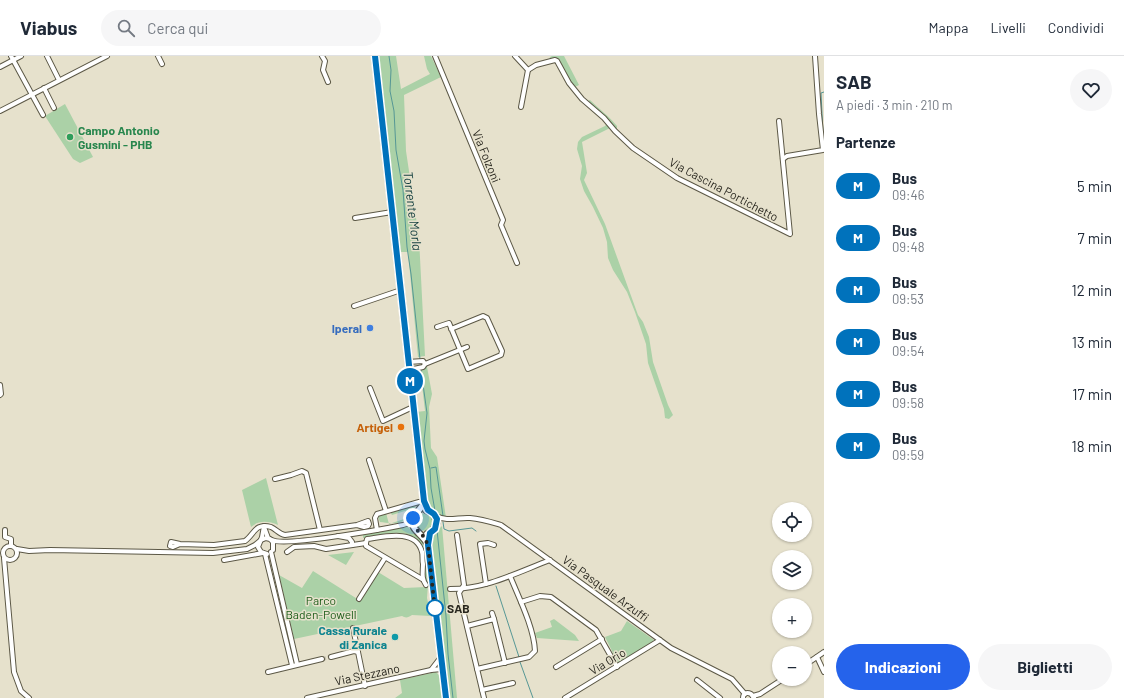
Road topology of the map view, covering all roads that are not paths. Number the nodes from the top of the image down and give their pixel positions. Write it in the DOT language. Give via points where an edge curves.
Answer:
graph roads {
  1 [pos="21,56"];
  2 [pos="47,56"];
  3 [pos="107,56"];
  4 [pos="158,56"];
  5 [pos="322,56"];
  6 [pos="375,56"];
  7 [pos="435,56"];
  8 [pos="515,56"];
  9 [pos="815,56"];
  10 [pos="12,58"];
  11 [pos="162,64"];
  12 [pos="0,67"];
  13 [pos="528,70"];
  14 [pos="59,80"];
  15 [pos="328,82"];
  16 [pos="44,88"];
  17 [pos="31,94"];
  18 [pos="521,107"];
  19 [pos="54,108"];
  20 [pos="0,111"];
  21 [pos="43,115"];
  22 [pos="779,121"];
  23 [pos="783,159"];
  24 [pos="392,212"];
  25 [pos="355,218"];
  26 [pos="517,263"];
  27 [pos="401,290"];
  28 [pos="354,306"];
  29 [pos="437,327"];
  30 [pos="451,328"];
  31 [pos="467,347"];
  32 [pos="460,350"];
  33 [pos="408,362"];
  34 [pos="422,364"];
  35 [pos="409,370"];
  36 [pos="0,384"];
  37 [pos="370,388"];
  38 [pos="0,394"];
  39 [pos="413,408"];
  40 [pos="369,460"];
  41 [pos="275,479"];
  42 [pos="421,501"];
  43 [pos="428,510"];
  44 [pos="386,511"];
  45 [pos="419,511"];
  46 [pos="436,516"];
  47 [pos="413,518"];
  48 [pos="448,519"];
  49 [pos="357,525"];
  50 [pos="264,526"];
  51 [pos="403,526"];
  52 [pos="437,526"];
  53 [pos="414,527"];
  54 [pos="5,530"];
  55 [pos="276,530"];
  56 [pos="320,530"];
  57 [pos="377,530"];
  58 [pos="252,532"];
  59 [pos="361,533"];
  60 [pos="430,533"];
  61 [pos="421,534"];
  62 [pos="456,535"];
  63 [pos="336,536"];
  64 [pos="262,537"];
  65 [pos="269,538"];
  66 [pos="259,542"];
  67 [pos="289,542"];
  68 [pos="366,543"];
  69 [pos="180,544"];
  70 [pos="352,545"];
  71 [pos="428,545"];
  72 [pos="494,545"];
  73 [pos="9,546"];
  74 [pos="0,547"];
  75 [pos="246,549"];
  76 [pos="16,550"];
  77 [pos="29,551"];
  78 [pos="272,551"];
  79 [pos="287,552"];
  80 [pos="262,553"];
  81 [pos="3,555"];
  82 [pos="17,557"];
  83 [pos="386,558"];
  84 [pos="12,560"];
  85 [pos="224,560"];
  86 [pos="550,560"];
  87 [pos="6,569"];
  88 [pos="510,576"];
  89 [pos="422,579"];
  90 [pos="486,584"];
  91 [pos="426,585"];
  92 [pos="450,589"];
  93 [pos="461,589"];
  94 [pos="359,598"];
  95 [pos="521,602"];
  96 [pos="492,613"];
  97 [pos="494,619"];
  98 [pos="467,626"];
  99 [pos="353,628"];
  100 [pos="602,639"];
  101 [pos="660,640"];
  102 [pos="358,652"];
  103 [pos="824,652"];
  104 [pos="331,657"];
  105 [pos="441,657"];
  106 [pos="817,657"];
  107 [pos="322,659"];
  108 [pos="812,660"];
  109 [pos="505,663"];
  110 [pos="295,665"];
  111 [pos="556,667"];
  112 [pos="617,667"];
  113 [pos="442,668"];
  114 [pos="477,669"];
  115 [pos="431,670"];
  116 [pos="268,672"];
  117 [pos="824,672"];
  118 [pos="697,680"];
  119 [pos="513,683"];
  120 [pos="365,686"];
  121 [pos="772,686"];
  122 [pos="482,690"];
  123 [pos="330,693"];
  124 [pos="744,696"];
  125 [pos="753,697"];
  126 [pos="28,698"];
  127 [pos="307,698"];
  128 [pos="331,698"];
  129 [pos="446,698"];
  130 [pos="484,698"];
  131 [pos="565,698"];
  132 [pos="720,698"];
  1 -- 10 [label="street"];
  2 -- 14 [label="street"];
  3 -- 14 [label="street"];
  4 -- 11 [label="street"];
  5 -- 15 [label="street" via="325,61 323,70"];
  6 -- 24 [label="main road"];
  7 -- 26 [label="street, Via Folzoni" via="503,220 501,225"];
  8 -- 13 [label="street"];
  9 -- 23 [label="street" via="823,150 787,156"];
  10 -- 12 [label="street"];
  10 -- 17 [label="street"];
  13 -- 18 [label="street"];
  13 -- 23 [label="street, Via Cascina Portichetto" via="536,65 557,61 569,83 582,99 633,148 677,178 790,234"];
  14 -- 16 [label="street"];
  16 -- 17 [label="street"];
  16 -- 19 [label="street"];
  17 -- 20 [label="street"];
  17 -- 21 [label="street"];
  22 -- 23 [label="street"];
  24 -- 25 [label="street"];
  24 -- 27 [label="main road"];
  27 -- 28 [label="street"];
  27 -- 33 [label="main road"];
  29 -- 30 [label="street" via="448,323"];
  30 -- 32 [label="street"];
  30 -- 32 [label="street" via="483,316 488,318 502,352 501,355 468,369"];
  31 -- 32 [label="street"];
  32 -- 34 [label="street"];
  33 -- 34 [label="street"];
  33 -- 35 [label="main road"];
  34 -- 35 [label="street"];
  35 -- 39 [label="main road"];
  36 -- 38 [label="street"];
  37 -- 39 [label="street" via="383,421"];
  39 -- 42 [label="main road"];
  40 -- 44 [label="street"];
  41 -- 56 [label="street" via="302,471 306,473"];
  42 -- 43 [label="main road"];
  42 -- 44 [label="street"];
  42 -- 45 [label="main road"];
  43 -- 45 [label="main road"];
  43 -- 46 [label="main road"];
  44 -- 57 [label="street" via="377,514 375,518"];
  45 -- 47 [label="main road"];
  46 -- 48 [label="street, Via Pasquale Arzuffi"];
  46 -- 52 [label="main road"];
  47 -- 51 [label="street"];
  47 -- 53 [label="main road"];
  48 -- 52 [label="street, Via Pasquale Arzuffi"];
  48 -- 86 [label="street, Via Pasquale Arzuffi" via="483,519 501,526"];
  49 -- 56 [label="street"];
  50 -- 55 [label="street"];
  50 -- 58 [label="street"];
  50 -- 64 [label="street"];
  50 -- 65 [label="street"];
  51 -- 53 [label="street"];
  51 -- 57 [label="street"];
  52 -- 60 [label="main road"];
  53 -- 61 [label="main road"];
  54 -- 73 [label="street" via="5,537 11,539"];
  55 -- 56 [label="street" via="285,535"];
  55 -- 65 [label="street" via="270,531"];
  57 -- 59 [label="street"];
  58 -- 64 [label="street" via="259,533"];
  58 -- 69 [label="street" via="245,541 214,545"];
  59 -- 63 [label="street"];
  59 -- 70 [label="street" via="353,539"];
  60 -- 61 [label="main road"];
  60 -- 71 [label="main road"];
  61 -- 71 [label="main road"];
  62 -- 93 [label="street" via="464,585"];
  63 -- 67 [label="street"];
  63 -- 70 [label="street" via="349,538"];
  64 -- 66 [label="street"];
  65 -- 66 [label="street"];
  65 -- 67 [label="street" via="275,542"];
  65 -- 78 [label="street" via="274,545"];
  66 -- 75 [label="street"];
  66 -- 80 [label="street" via="258,547"];
  67 -- 78 [label="street" via="277,546"];
  68 -- 70 [label="street"];
  68 -- 83 [label="street" via="366,546"];
  68 -- 89 [label="street" via="366,539 392,536 414,540 422,550"];
  70 -- 79 [label="street" via="326,549 314,546 294,547"];
  71 -- 105 [label="main road"];
  72 -- 90 [label="street" via="488,542 480,544"];
  73 -- 74 [label="street"];
  73 -- 76 [label="street"];
  73 -- 81 [label="street" via="3,550"];
  75 -- 77 [label="street" via="213,553"];
  75 -- 80 [label="street"];
  76 -- 77 [label="street"];
  76 -- 82 [label="street"];
  77 -- 82 [label="street"];
  78 -- 80 [label="street"];
  78 -- 110 [label="street"];
  80 -- 85 [label="street"];
  80 -- 110 [label="street"];
  81 -- 84 [label="street"];
  81 -- 87 [label="street"];
  82 -- 84 [label="street"];
  83 -- 89 [label="street"];
  83 -- 94 [label="street"];
  84 -- 87 [label="street"];
  86 -- 88 [label="street"];
  86 -- 101 [label="street, Via Pasquale Arzuffi"];
  87 -- 126 [label="street" via="14,672 21,690"];
  88 -- 90 [label="street"];
  88 -- 95 [label="street"];
  89 -- 91 [label="street"];
  90 -- 93 [label="street"];
  92 -- 93 [label="street"];
  93 -- 98 [label="street" via="459,593"];
  95 -- 100 [label="street" via="540,596 551,597 596,630"];
  95 -- 109 [label="street" via="535,639 535,651 529,657"];
  96 -- 97 [label="street"];
  97 -- 98 [label="street"];
  97 -- 109 [label="street"];
  98 -- 114 [label="street"];
  99 -- 102 [label="street"];
  100 -- 111 [label="street"];
  100 -- 112 [label="street"];
  101 -- 112 [label="street, Via Orio"];
  101 -- 124 [label="street, Via Pasquale Arzuffi" via="732,679"];
  102 -- 104 [label="street"];
  102 -- 120 [label="street"];
  103 -- 106 [label="street"];
  105 -- 113 [label="main road"];
  105 -- 115 [label="street"];
  106 -- 108 [label="street"];
  106 -- 117 [label="street"];
  107 -- 110 [label="street"];
  109 -- 114 [label="street"];
  110 -- 116 [label="street"];
  112 -- 131 [label="street, Via Orio"];
  113 -- 115 [label="street, Via Stezzano"];
  113 -- 129 [label="main road"];
  114 -- 122 [label="street"];
  115 -- 120 [label="street, Via Stezzano"];
  118 -- 132 [label="street"];
  119 -- 122 [label="street"];
  120 -- 123 [label="street, Via Stezzano"];
  121 -- 125 [label="street"];
  122 -- 130 [label="street"];
  123 -- 127 [label="street, Via Stezzano"];
  123 -- 128 [label="street"];
  124 -- 125 [label="street" via="749,693"];
}
